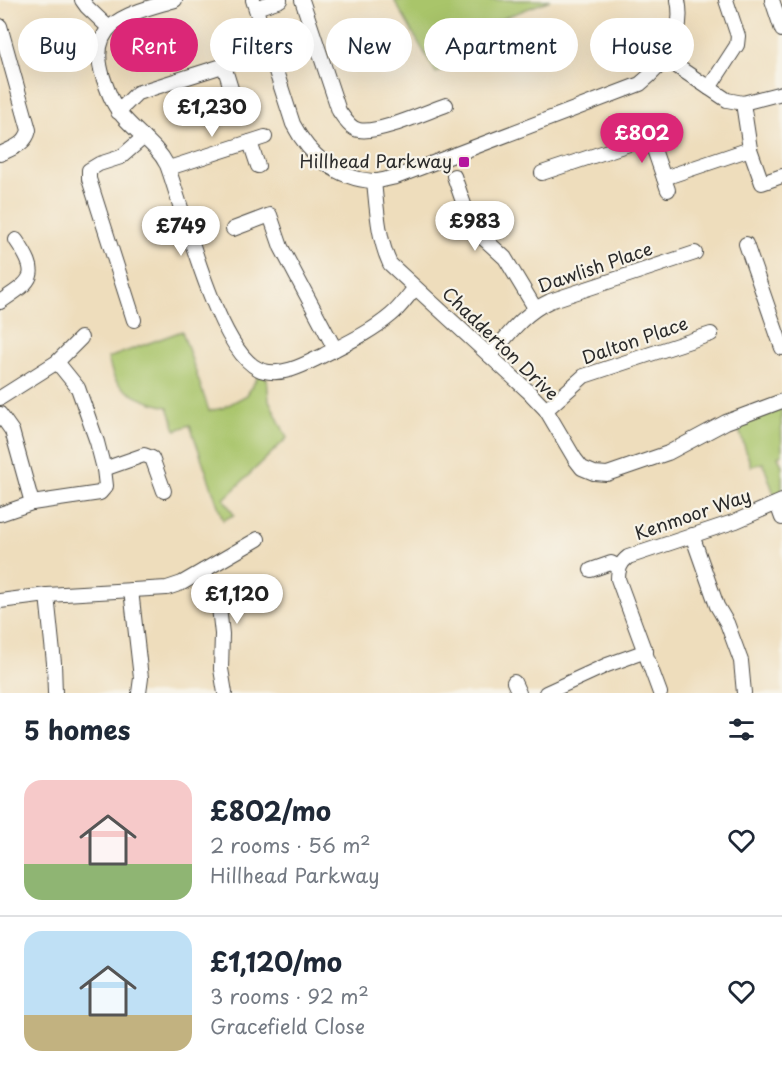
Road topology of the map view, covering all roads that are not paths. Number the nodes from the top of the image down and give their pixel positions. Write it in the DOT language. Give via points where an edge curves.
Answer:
graph roads {
  1 [pos="82,0"];
  2 [pos="175,0"];
  3 [pos="280,0"];
  4 [pos="302,0"];
  5 [pos="678,0"];
  6 [pos="726,0"];
  7 [pos="772,0"];
  8 [pos="255,4"];
  9 [pos="120,18"];
  10 [pos="680,18"];
  11 [pos="0,26"];
  12 [pos="110,28"];
  13 [pos="782,30"];
  14 [pos="655,72"];
  15 [pos="685,72"];
  16 [pos="709,88"];
  17 [pos="782,93"];
  18 [pos="233,95"];
  19 [pos="743,103"];
  20 [pos="446,105"];
  21 [pos="118,112"];
  22 [pos="144,137"];
  23 [pos="265,137"];
  24 [pos="250,142"];
  25 [pos="750,149"];
  26 [pos="0,154"];
  27 [pos="258,166"];
  28 [pos="169,168"];
  29 [pos="543,174"];
  30 [pos="454,176"];
  31 [pos="782,176"];
  32 [pos="374,182"];
  33 [pos="233,229"];
  34 [pos="16,240"];
  35 [pos="746,244"];
  36 [pos="695,253"];
  37 [pos="415,288"];
  38 [pos="0,302"];
  39 [pos="535,308"];
  40 [pos="134,320"];
  41 [pos="711,334"];
  42 [pos="81,338"];
  43 [pos="782,348"];
  44 [pos="335,349"];
  45 [pos="490,356"];
  46 [pos="57,362"];
  47 [pos="0,398"];
  48 [pos="782,400"];
  49 [pos="546,410"];
  50 [pos="0,414"];
  51 [pos="104,469"];
  52 [pos="164,491"];
  53 [pos="32,503"];
  54 [pos="779,503"];
  55 [pos="0,514"];
  56 [pos="782,518"];
  57 [pos="693,535"];
  58 [pos="258,539"];
  59 [pos="619,567"];
  60 [pos="591,570"];
  61 [pos="203,571"];
  62 [pos="131,590"];
  63 [pos="46,595"];
  64 [pos="0,601"];
  65 [pos="646,651"];
  66 [pos="573,687"];
  67 [pos="54,693"];
  68 [pos="139,693"];
  69 [pos="225,693"];
  70 [pos="546,693"];
  71 [pos="660,693"];
  72 [pos="744,693"];
  1 -- 12 [label="street"];
  2 -- 9 [label="street"];
  3 -- 8 [label="street"];
  4 -- 20 [label="street" via="339,111 357,130 373,131"];
  5 -- 10 [label="street"];
  6 -- 16 [label="street" via="738,36 737,45"];
  7 -- 13 [label="street"];
  8 -- 32 [label="street" via="293,124 302,140 333,169"];
  11 -- 26 [label="street" via="29,130 23,142"];
  12 -- 21 [label="street" via="98,49 98,61"];
  14 -- 32 [label="street" via="622,92"];
  15 -- 16 [label="street"];
  16 -- 19 [label="street" via="726,100"];
  17 -- 19 [label="street"];
  18 -- 21 [label="street" via="229,64 137,93"];
  19 -- 25 [label="street"];
  21 -- 22 [label="street"];
  22 -- 28 [label="street"];
  22 -- 40 [label="street" via="121,157 89,170"];
  23 -- 24 [label="street"];
  24 -- 27 [label="street"];
  24 -- 28 [label="street"];
  25 -- 29 [label="street" via="666,184 648,133"];
  25 -- 31 [label="street" via="762,183"];
  28 -- 44 [label="street" via="208,290 239,353 262,371 279,373"];
  30 -- 39 [label="street" via="468,216 481,236 505,258"];
  32 -- 37 [label="street, Chadderton Drive" via="383,250 390,264"];
  33 -- 44 [label="street" via="270,215 281,247"];
  34 -- 38 [label="street" via="32,270 23,287"];
  35 -- 43 [label="street"];
  36 -- 39 [label="street, Dawlish Place"];
  37 -- 44 [label="street" via="376,327"];
  37 -- 45 [label="street, Chadderton Drive"];
  39 -- 45 [label="street, Dawlish Place"];
  41 -- 49 [label="street, Dalton Place" via="584,376"];
  42 -- 46 [label="street"];
  45 -- 49 [label="street, Chadderton Drive"];
  46 -- 47 [label="street"];
  46 -- 51 [label="street" via="78,388"];
  48 -- 49 [label="street, Chadderton Drive" via="668,453 607,474 582,468"];
  50 -- 53 [label="street" via="12,431"];
  51 -- 52 [label="street" via="144,455 152,458"];
  51 -- 53 [label="street" via="106,486 100,493"];
  53 -- 55 [label="street"];
  54 -- 56 [label="street"];
  54 -- 57 [label="street, Kenmoor Way"];
  57 -- 59 [label="street, Kenmoor Way" via="628,557"];
  57 -- 72 [label="street" via="741,661"];
  58 -- 61 [label="street"];
  59 -- 60 [label="street, Kenmoor Way" via="611,563"];
  59 -- 65 [label="street" via="618,579"];
  61 -- 62 [label="street" via="167,588"];
  61 -- 69 [label="street" via="218,598"];
  62 -- 63 [label="street"];
  62 -- 68 [label="street" via="141,678"];
  63 -- 64 [label="street"];
  63 -- 67 [label="street"];
  65 -- 66 [label="street"];
  65 -- 71 [label="street"];
  66 -- 70 [label="street"];
}
